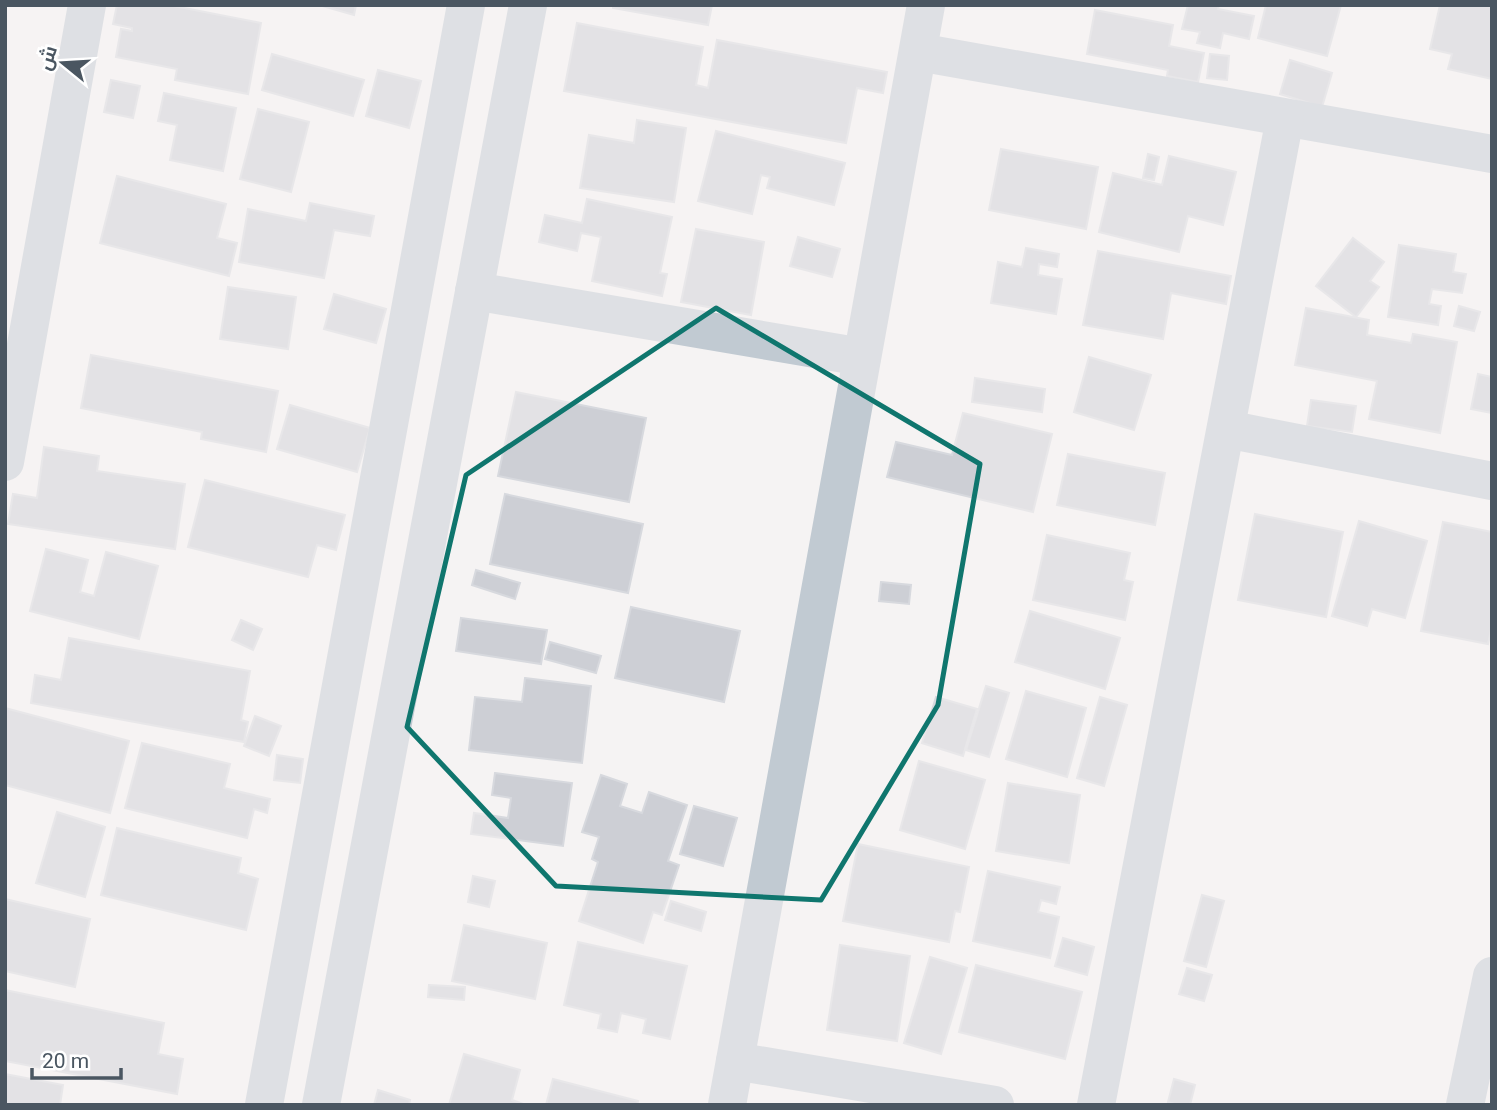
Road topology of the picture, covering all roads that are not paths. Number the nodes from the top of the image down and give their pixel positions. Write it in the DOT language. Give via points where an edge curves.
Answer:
graph roads {
  1 [pos="87,5"];
  2 [pos="466,5"];
  3 [pos="528,5"];
  4 [pos="926,5"];
  5 [pos="918,52"];
  6 [pos="1286,118"];
  7 [pos="1492,154"];
  8 [pos="474,291"];
  9 [pos="862,357"];
  10 [pos="1226,429"];
  11 [pos="5,462"];
  12 [pos="1492,481"];
  13 [pos="1492,976"];
  14 [pos="735,1061"];
  15 [pos="264,1105"];
  16 [pos="321,1105"];
  17 [pos="727,1105"];
  18 [pos="995,1105"];
  19 [pos="1096,1105"];
  20 [pos="1465,1105"];
  1 -- 11 [label="street"];
  2 -- 15 [label="street"];
  3 -- 8 [label="street"];
  4 -- 5 [label="street"];
  5 -- 6 [label="street"];
  5 -- 9 [label="street"];
  6 -- 7 [label="street"];
  6 -- 10 [label="street"];
  8 -- 9 [label="street"];
  8 -- 16 [label="street"];
  9 -- 14 [label="street"];
  10 -- 12 [label="street"];
  10 -- 19 [label="street"];
  13 -- 20 [label="street"];
  14 -- 17 [label="street"];
  14 -- 18 [label="street"];
}
